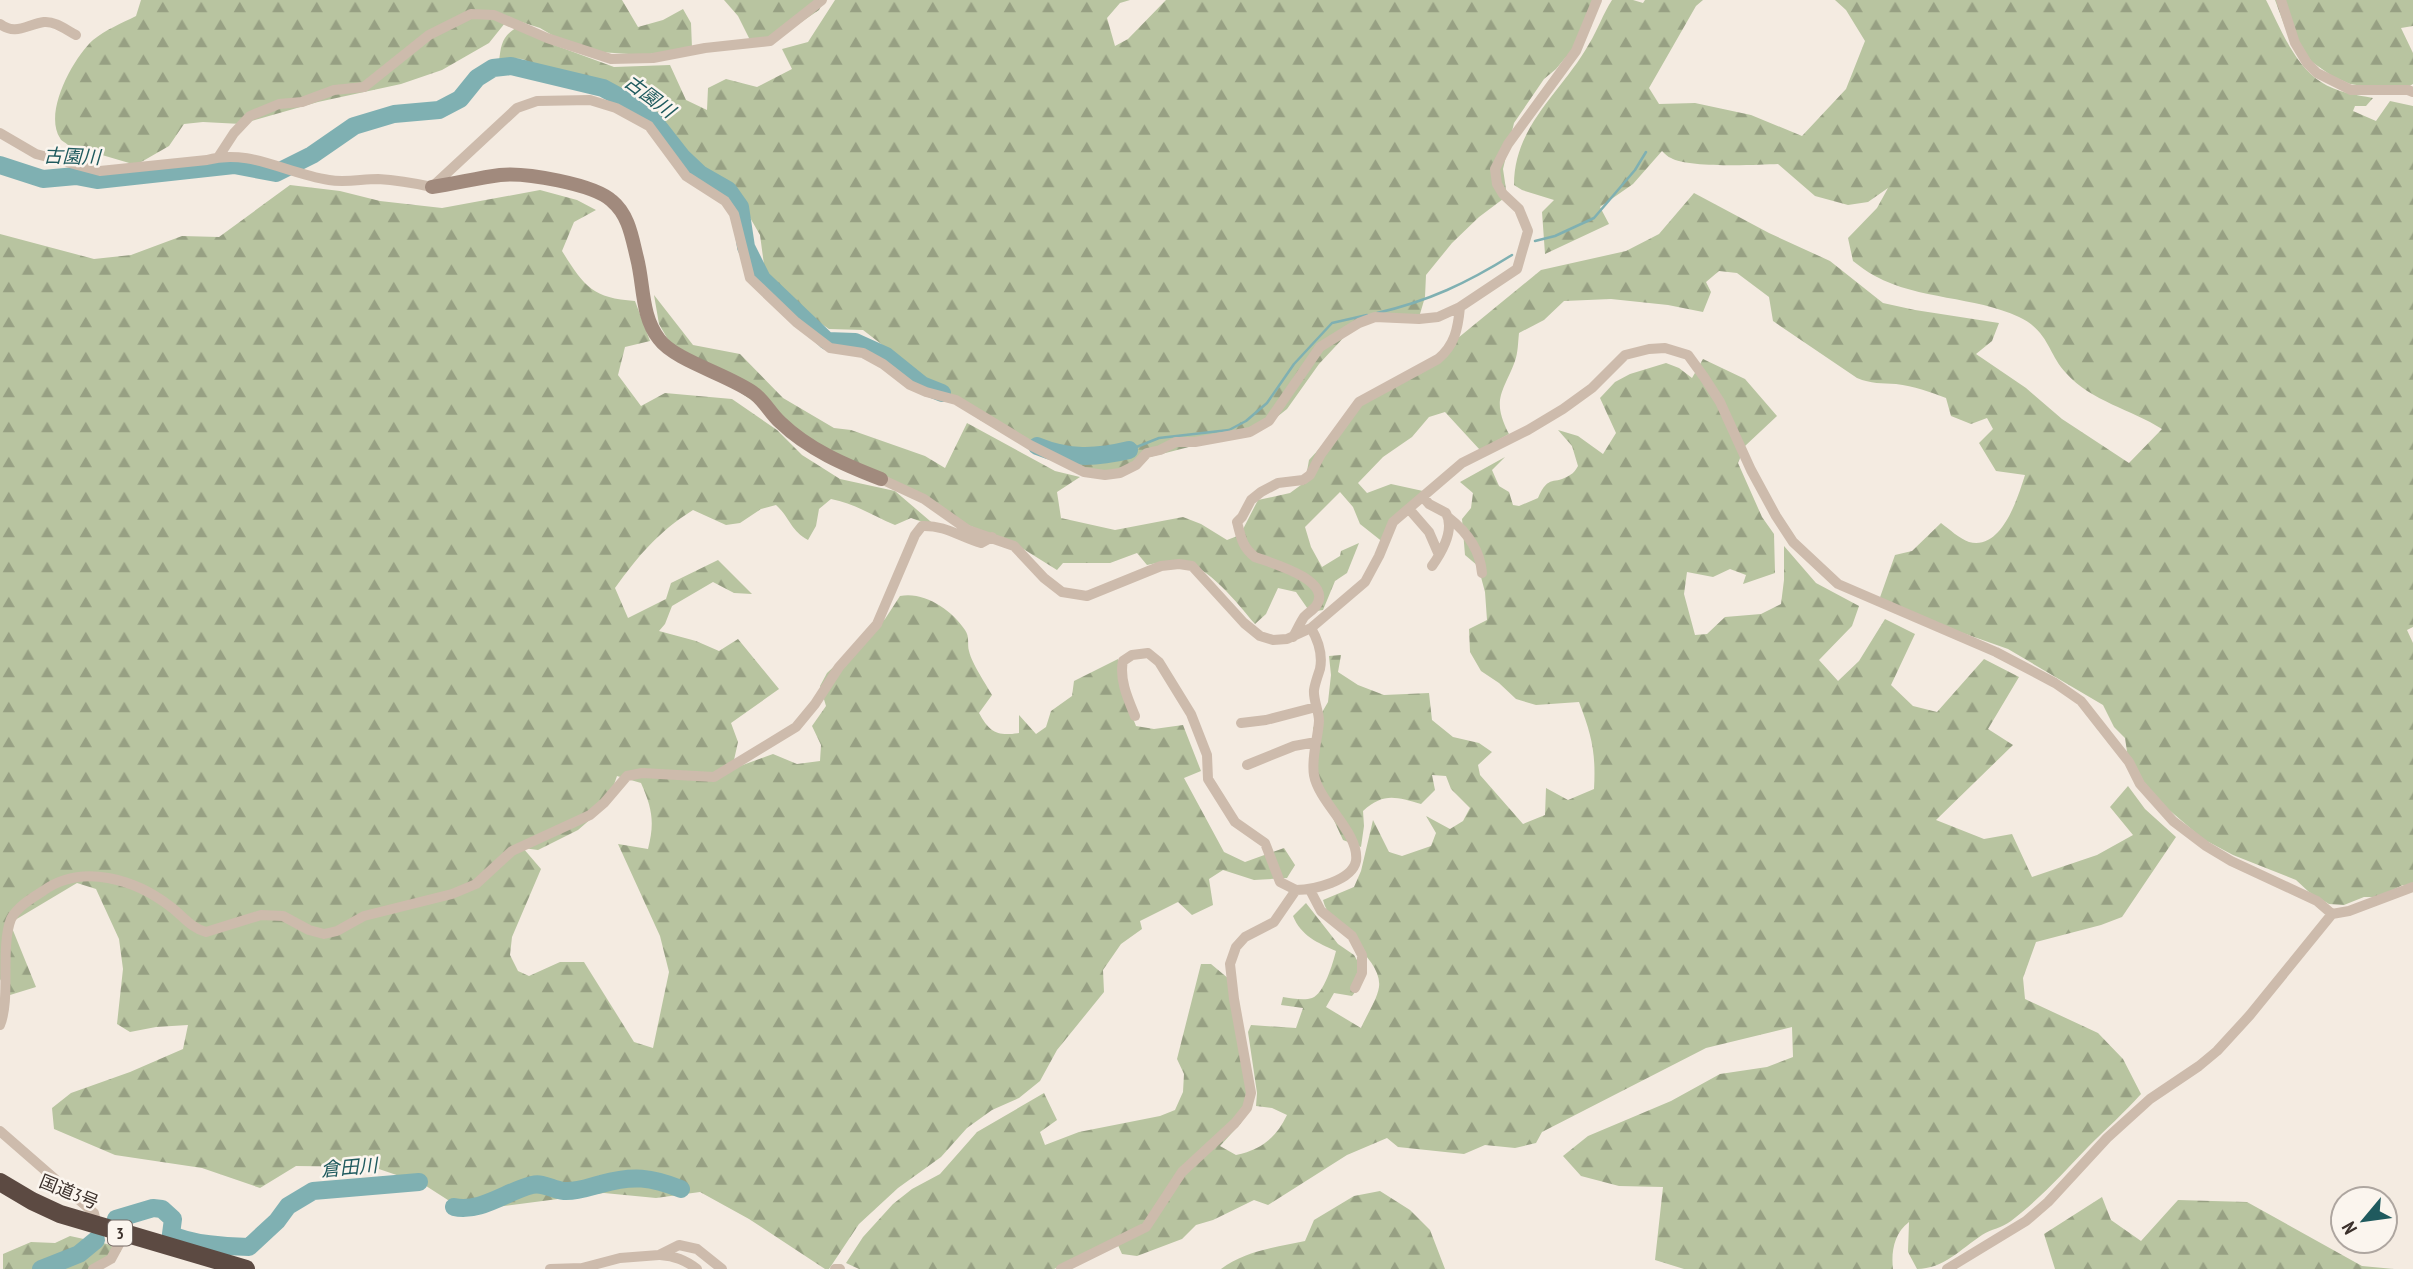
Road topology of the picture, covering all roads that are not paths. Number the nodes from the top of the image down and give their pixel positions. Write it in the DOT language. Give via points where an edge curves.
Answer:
graph roads {
  1 [pos="822,0"];
  2 [pos="1597,0"];
  3 [pos="2281,0"];
  4 [pos="0,24"];
  5 [pos="76,35"];
  6 [pos="2413,92"];
  7 [pos="0,133"];
  8 [pos="219,156"];
  9 [pos="432,187"];
  10 [pos="1460,307"];
  11 [pos="881,479"];
  12 [pos="1423,497"];
  13 [pos="1409,509"];
  14 [pos="1449,518"];
  15 [pos="992,537"];
  16 [pos="1439,555"];
  17 [pos="1432,566"];
  18 [pos="1482,573"];
  19 [pos="1311,628"];
  20 [pos="1293,636"];
  21 [pos="1316,707"];
  22 [pos="1135,716"];
  23 [pos="1241,723"];
  24 [pos="1316,742"];
  25 [pos="1247,765"];
  26 [pos="2413,887"];
  27 [pos="1296,890"];
  28 [pos="1310,890"];
  29 [pos="2332,914"];
  30 [pos="1355,988"];
  31 [pos="0,1025"];
  32 [pos="0,1131"];
  33 [pos="0,1182"];
  34 [pos="97,1226"];
  35 [pos="124,1234"];
  36 [pos="659,1255"];
  37 [pos="93,1269"];
  38 [pos="246,1269"];
  39 [pos="550,1269"];
  40 [pos="697,1269"];
  41 [pos="722,1269"];
  42 [pos="835,1269"];
  43 [pos="841,1269"];
  44 [pos="1061,1269"];
  45 [pos="1947,1269"];
  1 -- 8 [label="street" via="770,41 653,58 611,59 494,15 471,15 429,35 364,87 334,90 250,116"];
  2 -- 10 [label="street" via="1576,51 1495,169 1497,184 1520,209 1528,232 1517,269"];
  3 -- 6 [label="street" via="2295,43 2317,73 2351,90"];
  4 -- 5 [label="street" via="12,30 45,22"];
  7 -- 8 [label="street" via="36,154 100,171"];
  8 -- 9 [label="street" via="264,161 331,181 377,179"];
  9 -- 10 [label="street" via="517,108 537,101 590,100 616,108 649,126 687,176 725,201 734,214 750,278 830,348 863,353 910,385 956,400 1084,472 1105,475 1136,466 1147,453 1176,442 1250,432 1269,421 1320,347 1359,323 1375,317 1438,317"];
  9 -- 11 [label="street" via="501,174 528,176 594,190 613,201 628,222 648,318 663,344 756,395 810,446"];
  10 -- 20 [label="street" via="1449,350 1359,402 1310,475 1261,492 1237,522 1247,551 1317,586 1319,600"];
  11 -- 15 [label="street" via="923,499 968,530"];
  12 -- 13 [label="street"];
  12 -- 14 [label="street"];
  12 -- 29 [label="street" via="1462,464 1563,409 1625,355 1665,348 1688,355 1720,402 1751,470 1793,542 1838,584 2055,682 2081,701 2129,762 2140,784 2173,821 2231,861 2317,901"];
  13 -- 16 [label="street" via="1429,532"];
  13 -- 19 [label="street" via="1393,522 1365,582"];
  14 -- 16 [label="street"];
  14 -- 18 [label="street" via="1472,542"];
  15 -- 20 [label="street" via="1014,546 1062,592 1087,596 1161,566 1192,566 1260,636 1273,640"];
  15 -- 31 [label="street" via="981,543 938,525 922,526 877,624 796,727 714,777 627,776 590,815 512,851 476,884 452,894 363,916 324,934 283,916 261,915 206,932 148,893 106,876 87,875 52,884 10,920"];
  16 -- 17 [label="street"];
  19 -- 20 [label="street"];
  19 -- 21 [label="street" via="1319,642 1321,665 1314,690"];
  21 -- 23 [label="street"];
  21 -- 24 [label="street"];
  22 -- 27 [label="street" via="1121,668 1132,654 1148,653 1159,662 1191,715 1207,755 1208,779 1235,822 1265,843 1280,882"];
  24 -- 25 [label="street"];
  24 -- 28 [label="street" via="1315,783 1343,825 1356,860 1352,870"];
  26 -- 29 [label="street"];
  27 -- 28 [label="street"];
  27 -- 44 [label="street" via="1273,922 1236,947 1230,964 1251,1093 1247,1108 1182,1172 1146,1227"];
  28 -- 30 [label="street" via="1321,911 1352,936 1362,955 1362,973"];
  29 -- 45 [label="street" via="2217,1051 2150,1099 2026,1221"];
  32 -- 34 [label="street" via="94,1213"];
  33 -- 34 [label="highway, 国道3号 / 3" via="60,1214"];
  34 -- 35 [label="highway, 国道3号 / 3"];
  35 -- 37 [label="street" via="111,1259"];
  35 -- 38 [label="highway, 国道3号 / 3"];
  36 -- 39 [label="street"];
  36 -- 40 [label="street" via="685,1260"];
  36 -- 41 [label="street" via="679,1245 697,1249"];
  42 -- 43 [label="street"];
}
